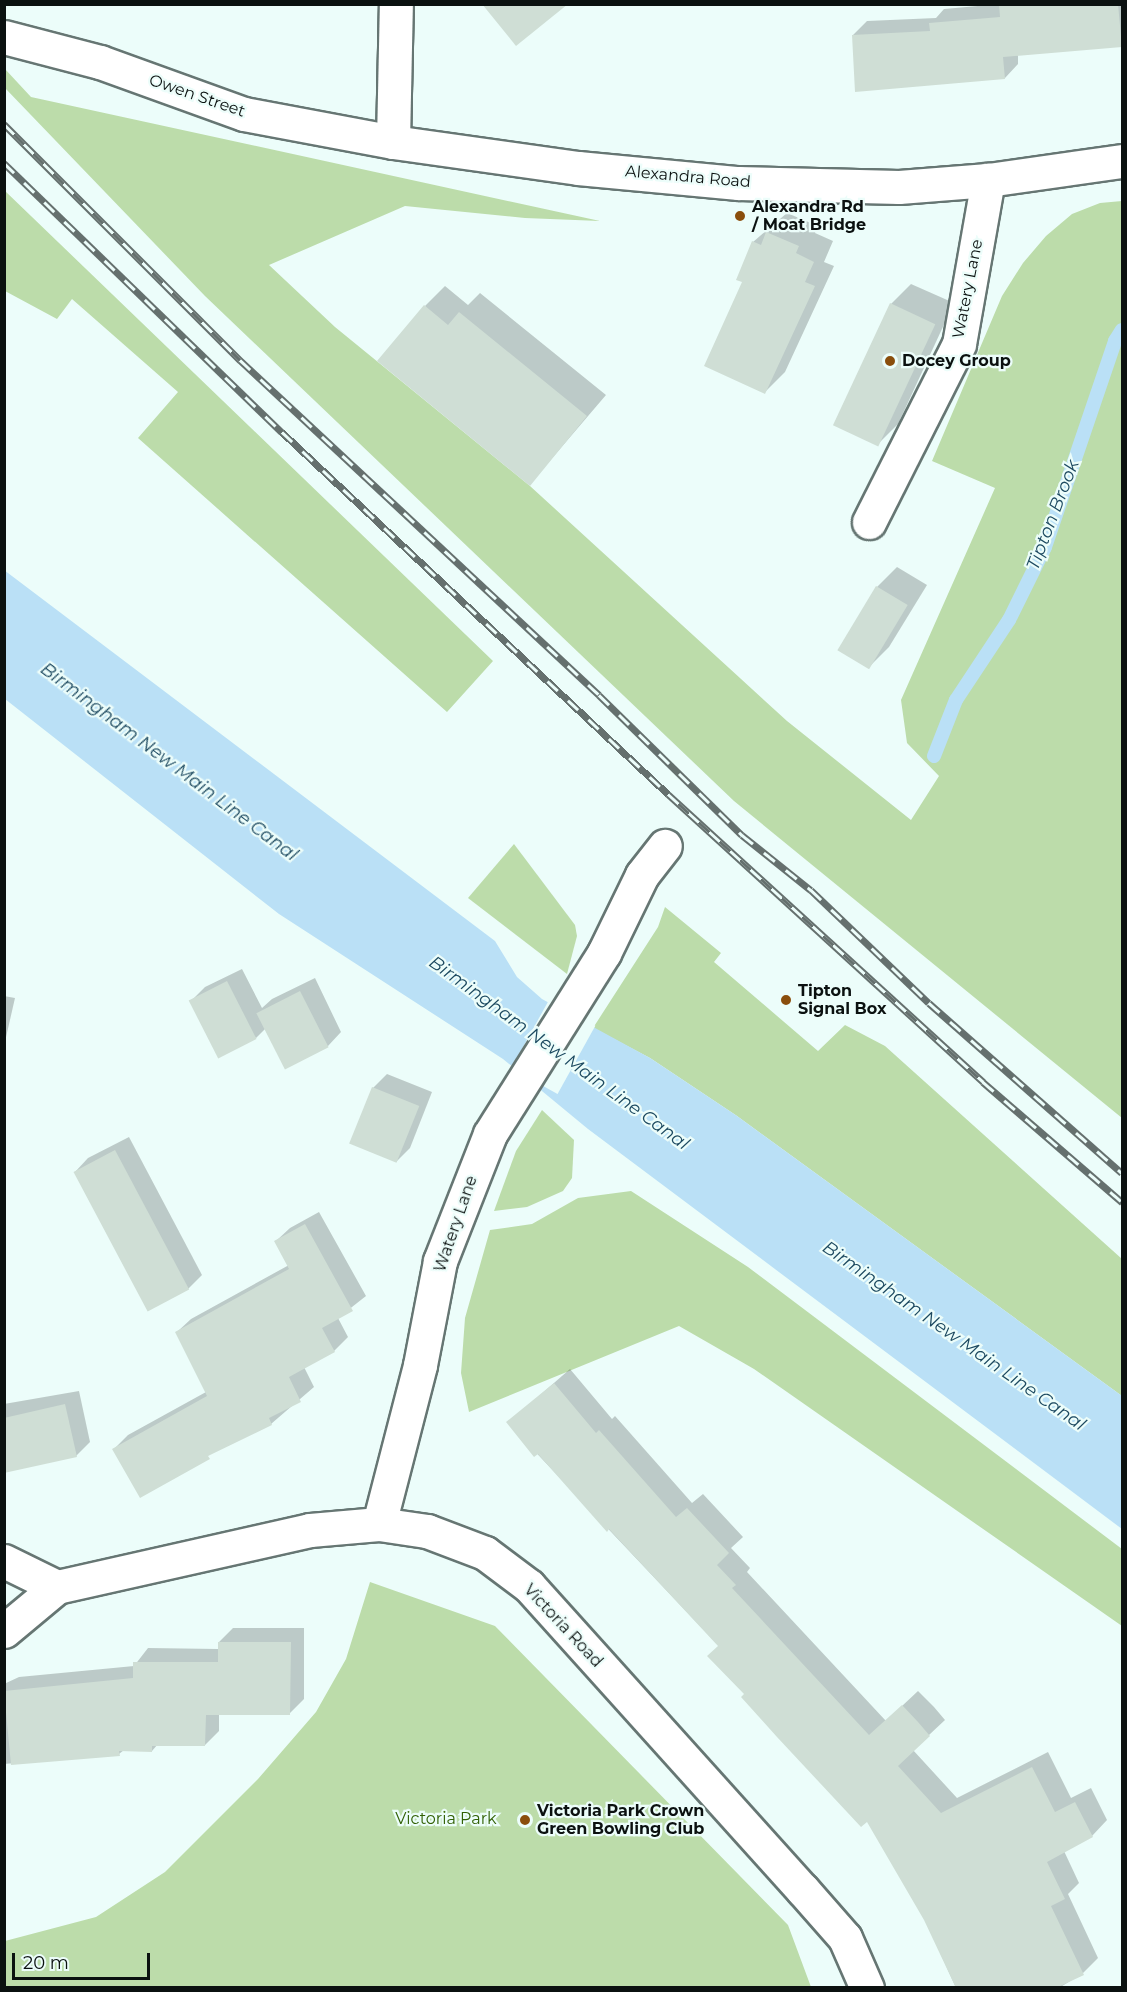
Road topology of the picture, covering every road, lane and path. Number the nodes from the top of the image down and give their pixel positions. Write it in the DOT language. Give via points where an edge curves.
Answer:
graph roads {
  1 [pos="396,4"];
  2 [pos="4,37"];
  3 [pos="393,142"];
  4 [pos="1122,160"];
  5 [pos="988,180"];
  6 [pos="869,522"];
  7 [pos="665,846"];
  8 [pos="379,1524"];
  9 [pos="4,1562"];
  10 [pos="57,1587"];
  11 [pos="7,1630"];
  12 [pos="867,1988"];
  1 -- 3 [label="street"];
  2 -- 3 [label="street, Owen Street" via="100,62 244,114"];
  3 -- 5 [label="street, Alexandra Road" via="578,168 738,183 898,187"];
  4 -- 5 [label="street, Alexandra Road"];
  5 -- 6 [label="street, Watery Lane" via="959,344"];
  7 -- 8 [label="street, Watery Lane" via="642,875 604,953 490,1134 440,1261 420,1365"];
  8 -- 10 [label="street, Victoria Road" via="310,1530"];
  8 -- 12 [label="street, Victoria Road" via="427,1531 485,1553 529,1586 845,1938"];
  9 -- 10 [label="street"];
  10 -- 11 [label="street, Victoria Road"];
}
